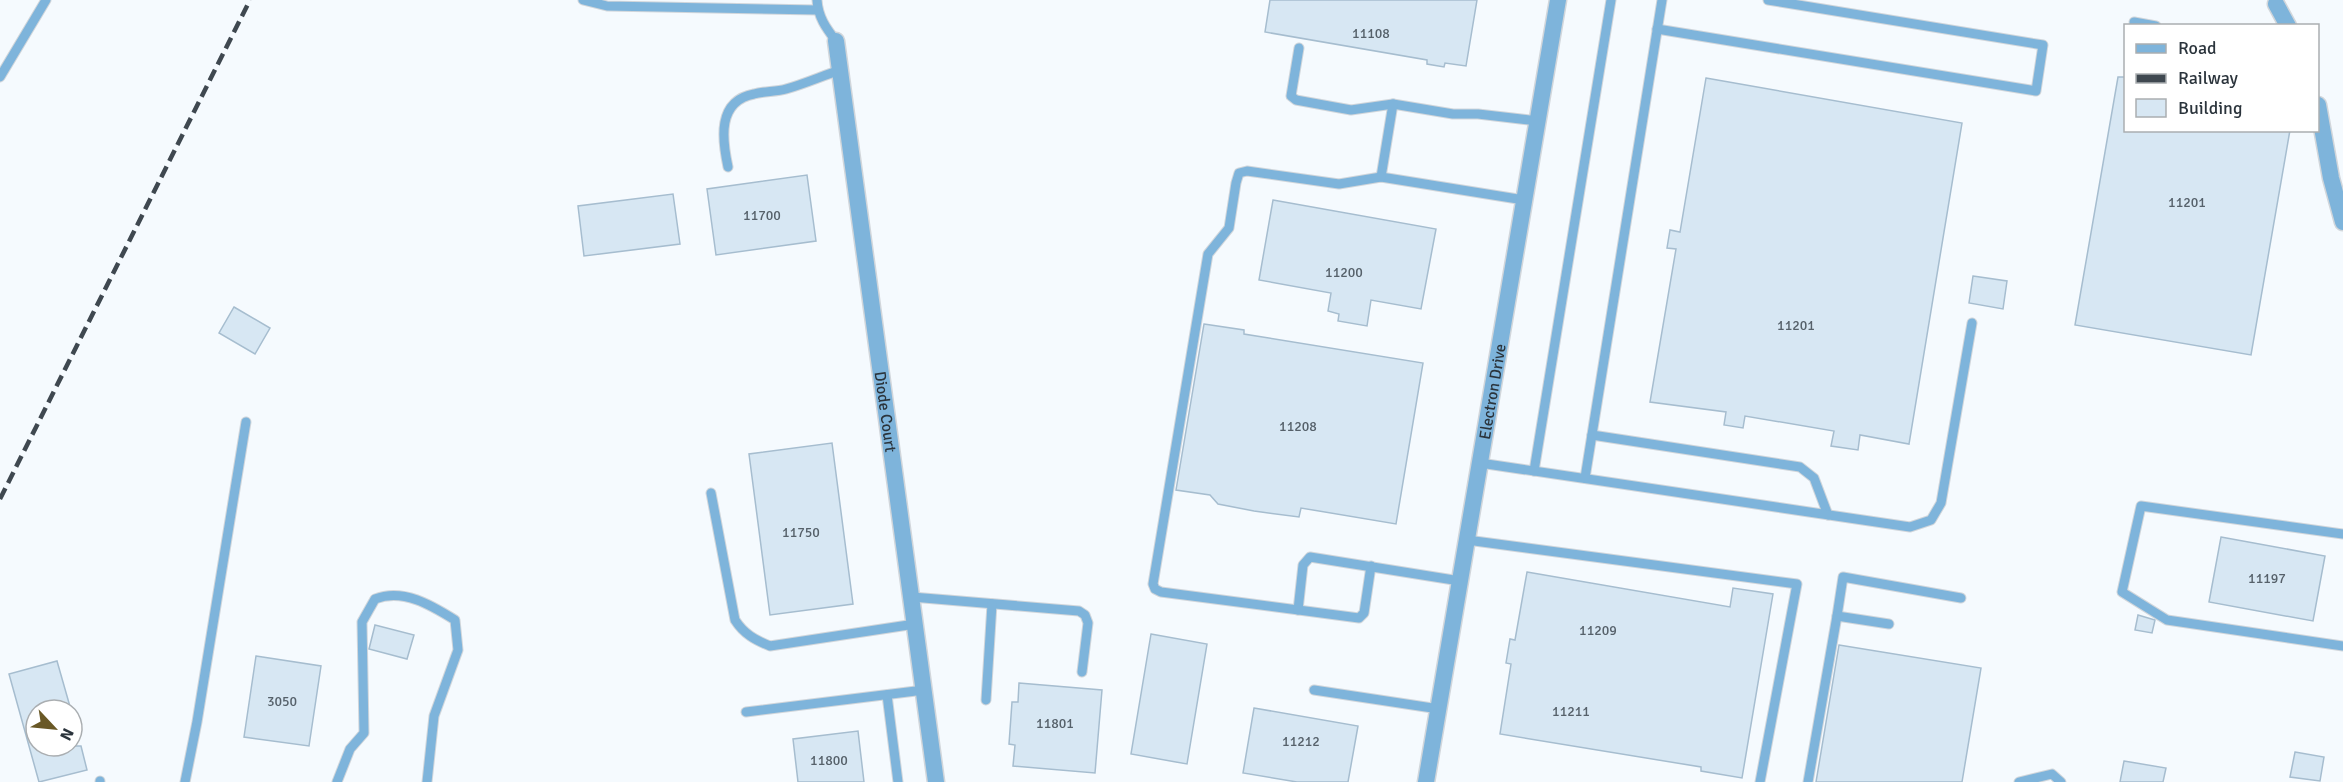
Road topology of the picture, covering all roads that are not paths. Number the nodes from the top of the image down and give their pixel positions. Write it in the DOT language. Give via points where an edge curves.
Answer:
graph roads {
  1 [pos="46,0"];
  2 [pos="583,0"];
  3 [pos="1558,0"];
  4 [pos="1611,0"];
  5 [pos="1662,0"];
  6 [pos="1768,0"];
  7 [pos="2275,2"];
  8 [pos="817,5"];
  9 [pos="2134,22"];
  10 [pos="2145,24"];
  11 [pos="2287,24"];
  12 [pos="1657,29"];
  13 [pos="836,41"];
  14 [pos="1299,48"];
  15 [pos="840,70"];
  16 [pos="0,77"];
  17 [pos="1394,104"];
  18 [pos="2319,111"];
  19 [pos="1538,121"];
  20 [pos="728,167"];
  21 [pos="1381,177"];
  22 [pos="1524,200"];
  23 [pos="2343,222"];
  24 [pos="1972,323"];
  25 [pos="246,422"];
  26 [pos="1592,435"];
  27 [pos="1480,463"];
  28 [pos="1534,471"];
  29 [pos="1585,478"];
  30 [pos="711,493"];
  31 [pos="1828,515"];
  32 [pos="2343,534"];
  33 [pos="1467,540"];
  34 [pos="1371,566"];
  35 [pos="1460,581"];
  36 [pos="912,597"];
  37 [pos="1961,598"];
  38 [pos="992,604"];
  39 [pos="1298,610"];
  40 [pos="1836,616"];
  41 [pos="915,624"];
  42 [pos="1888,624"];
  43 [pos="2343,646"];
  44 [pos="1082,672"];
  45 [pos="924,690"];
  46 [pos="1314,690"];
  47 [pos="887,695"];
  48 [pos="986,700"];
  49 [pos="1439,709"];
  50 [pos="746,712"];
  51 [pos="185,782"];
  52 [pos="337,782"];
  53 [pos="427,782"];
  54 [pos="898,782"];
  55 [pos="936,782"];
  56 [pos="1426,782"];
  57 [pos="1760,782"];
  58 [pos="1808,782"];
  59 [pos="2019,782"];
  60 [pos="2061,782"];
  1 -- 16 [label="lane"];
  2 -- 8 [label="lane" via="607,6"];
  3 -- 19 [label="street, Electron Drive"];
  4 -- 28 [label="lane"];
  5 -- 12 [label="lane"];
  6 -- 12 [label="lane" via="2043,45 2036,91"];
  7 -- 11 [label="street"];
  8 -- 13 [label="lane" via="823,24"];
  9 -- 10 [label="lane"];
  12 -- 26 [label="lane"];
  13 -- 15 [label="street, Diode Court"];
  14 -- 17 [label="lane" via="1291,96 1296,100 1351,110"];
  15 -- 20 [label="lane" via="785,89 740,98 724,120"];
  15 -- 36 [label="street, Diode Court"];
  17 -- 19 [label="lane" via="1453,114"];
  17 -- 21 [label="lane"];
  18 -- 23 [label="street"];
  19 -- 22 [label="street, Electron Drive"];
  21 -- 22 [label="lane"];
  21 -- 39 [label="lane" via="1340,184 1239,173 1229,228 1208,254 1153,584 1161,592"];
  22 -- 27 [label="street, Electron Drive"];
  24 -- 31 [label="lane" via="1941,503 1931,520 1910,527"];
  25 -- 51 [label="lane"];
  26 -- 29 [label="lane"];
  26 -- 31 [label="lane" via="1800,467 1814,478"];
  27 -- 28 [label="lane"];
  27 -- 33 [label="street, Electron Drive"];
  28 -- 29 [label="lane"];
  29 -- 31 [label="lane"];
  30 -- 41 [label="lane" via="735,620 750,637 770,646"];
  32 -- 43 [label="lane" via="2141,506 2122,592 2167,620"];
  33 -- 35 [label="street, Electron Drive"];
  33 -- 57 [label="lane" via="1797,584"];
  34 -- 35 [label="lane"];
  34 -- 39 [label="lane" via="1362,617"];
  34 -- 39 [label="lane" via="1310,557 1303,565"];
  35 -- 49 [label="street, Electron Drive"];
  36 -- 38 [label="lane"];
  36 -- 41 [label="street, Diode Court"];
  37 -- 40 [label="lane" via="1843,578"];
  38 -- 44 [label="lane" via="1079,610 1088,622"];
  38 -- 48 [label="lane"];
  40 -- 42 [label="lane"];
  40 -- 58 [label="lane"];
  41 -- 45 [label="street, Diode Court"];
  45 -- 47 [label="lane"];
  45 -- 55 [label="street, Diode Court"];
  46 -- 49 [label="lane"];
  47 -- 50 [label="lane"];
  47 -- 54 [label="lane"];
  49 -- 56 [label="street, Electron Drive"];
  52 -- 53 [label="lane" via="350,749 364,733 362,622 375,599 393,594 434,607 455,620 458,650 434,716"];
  59 -- 60 [label="lane" via="2052,774"];
}
